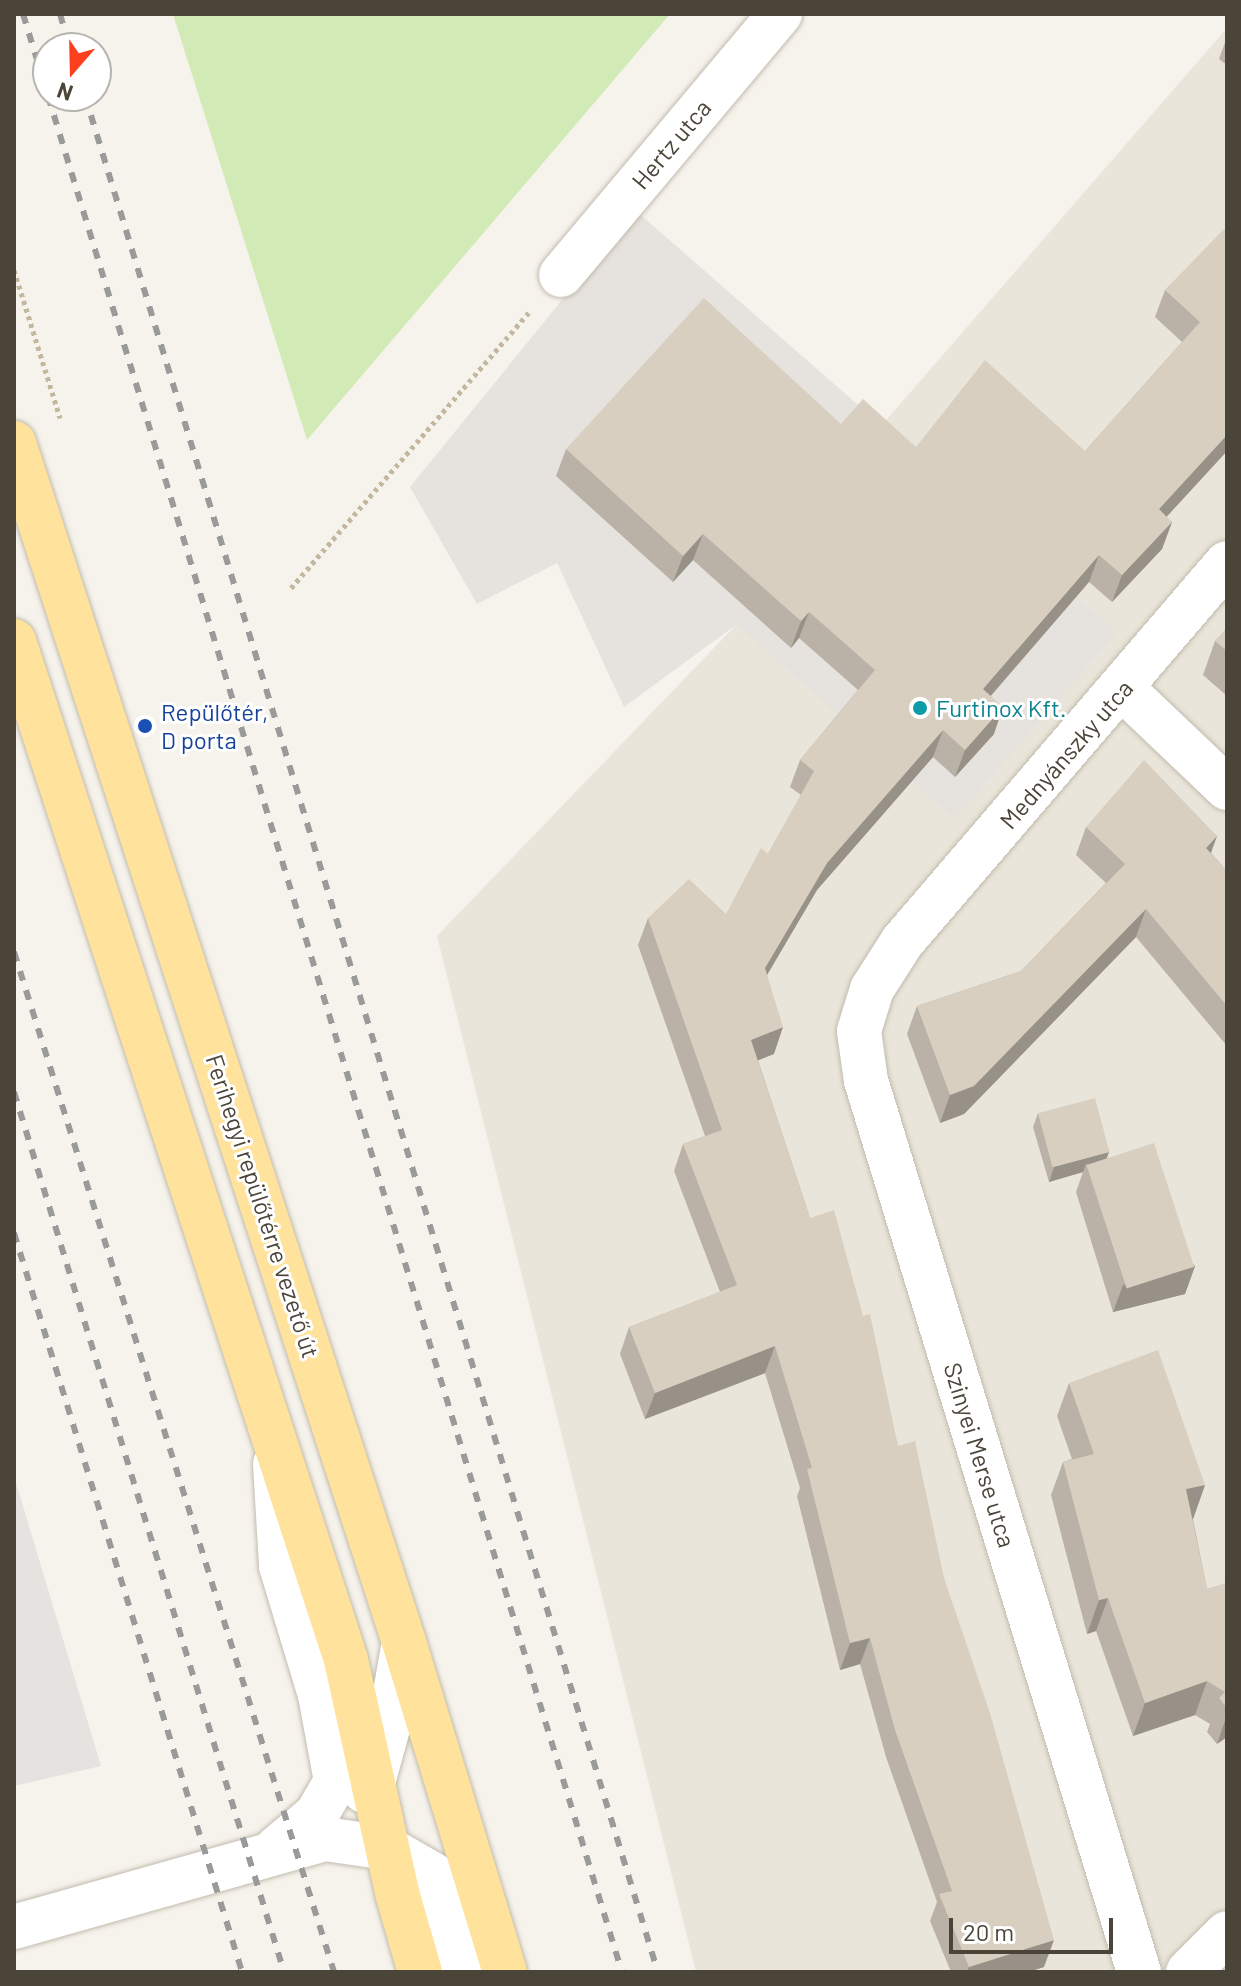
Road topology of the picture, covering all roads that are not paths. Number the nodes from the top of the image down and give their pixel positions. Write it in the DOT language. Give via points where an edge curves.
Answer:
graph roads {
  1 [pos="780,14"];
  2 [pos="561,275"];
  3 [pos="14,443"];
  4 [pos="1227,563"];
  5 [pos="14,641"];
  6 [pos="1123,689"];
  7 [pos="1227,788"];
  8 [pos="902,942"];
  9 [pos="273,1433"];
  10 [pos="404,1642"];
  11 [pos="374,1779"];
  12 [pos="325,1839"];
  13 [pos="387,1848"];
  14 [pos="260,1861"];
  15 [pos="14,1927"];
  16 [pos="1227,1933"];
  17 [pos="420,1972"];
  18 [pos="461,1972"];
  19 [pos="505,1972"];
  20 [pos="1139,1972"];
  21 [pos="1188,1972"];
  1 -- 2 [label="street, Hertz utca"];
  3 -- 10 [label="main road, Ferihegyi repülőtérre vezető út"];
  4 -- 6 [label="street, Mednyánszky utca"];
  5 -- 9 [label="main road"];
  6 -- 7 [label="street"];
  6 -- 8 [label="street, Mednyánszky utca"];
  8 -- 20 [label="street, Szinyei Merse utca" via="872,989 859,1031 866,1081"];
  9 -- 11 [label="main road" via="346,1660"];
  9 -- 14 [label="street" via="281,1566 320,1695 336,1781 316,1815"];
  10 -- 11 [label="street"];
  10 -- 19 [label="main road, Ferihegyi repülőtérre vezető út"];
  11 -- 12 [label="street"];
  11 -- 13 [label="main road"];
  12 -- 13 [label="street"];
  12 -- 14 [label="street"];
  13 -- 17 [label="main road"];
  13 -- 18 [label="street" via="432,1874"];
  14 -- 15 [label="street"];
  16 -- 21 [label="street"];
}
